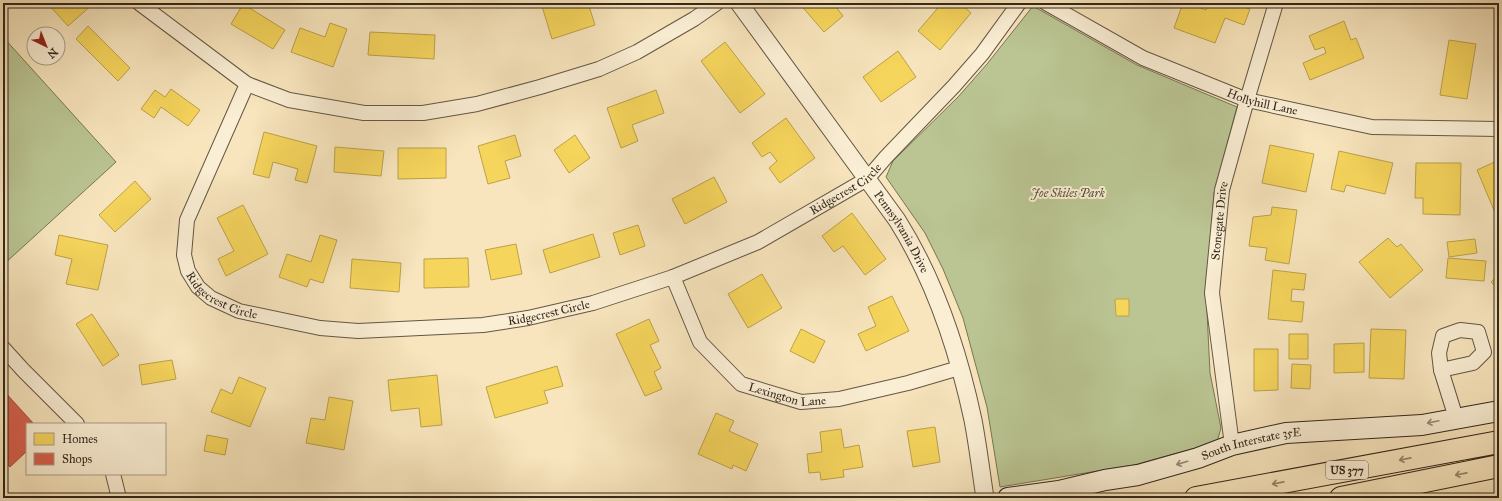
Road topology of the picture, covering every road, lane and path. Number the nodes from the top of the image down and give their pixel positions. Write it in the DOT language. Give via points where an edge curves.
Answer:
graph roads {
  1 [pos="139,3"];
  2 [pos="717,3"];
  3 [pos="739,3"];
  4 [pos="1019,3"];
  5 [pos="1046,3"];
  6 [pos="1276,3"];
  7 [pos="247,84"];
  8 [pos="1247,100"];
  9 [pos="1499,129"];
  10 [pos="867,179"];
  11 [pos="673,276"];
  12 [pos="3,348"];
  13 [pos="959,368"];
  14 [pos="1441,370"];
  15 [pos="1499,411"];
  16 [pos="1456,418"];
  17 [pos="77,423"];
  18 [pos="1499,442"];
  19 [pos="1232,445"];
  20 [pos="1499,466"];
  21 [pos="113,475"];
  22 [pos="119,498"];
  23 [pos="985,498"];
  24 [pos="1008,498"];
  25 [pos="1196,498"];
  26 [pos="1341,498"];
  1 -- 7 [label="street"];
  2 -- 7 [label="street" via="638,52 599,69 478,104 423,113 364,113 289,100"];
  3 -- 10 [label="street, Pennsylvania Drive"];
  4 -- 10 [label="street, Ridgecrest Circle" via="982,54"];
  5 -- 8 [label="street, Hollyhill Lane" via="1143,58"];
  6 -- 8 [label="street, Stonegate Drive"];
  7 -- 11 [label="street, Ridgecrest Circle" via="187,220 184,255 188,271 198,288 211,298 239,311 320,328 358,332 483,325 593,303"];
  8 -- 9 [label="street, Hollyhill Lane" via="1372,128"];
  8 -- 19 [label="street, Stonegate Drive" via="1222,190 1212,293"];
  10 -- 11 [label="street, Ridgecrest Circle" via="758,242"];
  10 -- 13 [label="street, Pennsylvania Drive" via="908,238 927,275 948,327"];
  11 -- 13 [label="street, Lexington Lane" via="700,342 741,384 801,402 839,399"];
  12 -- 17 [label="street"];
  13 -- 23 [label="street, Pennsylvania Drive" via="973,420"];
  14 -- 16 [label="street"];
  15 -- 16 [label="main road, South Interstate 35E"];
  16 -- 19 [label="main road, South Interstate 35E, one-way" via="1422,424 1286,433"];
  18 -- 25 [label="highway, US 377, one-way"];
  19 -- 24 [label="main road, South Interstate 35E, one-way" via="1198,458 1138,475"];
  20 -- 26 [label="highway, one-way"];
  21 -- 22 [label="street"];
}
